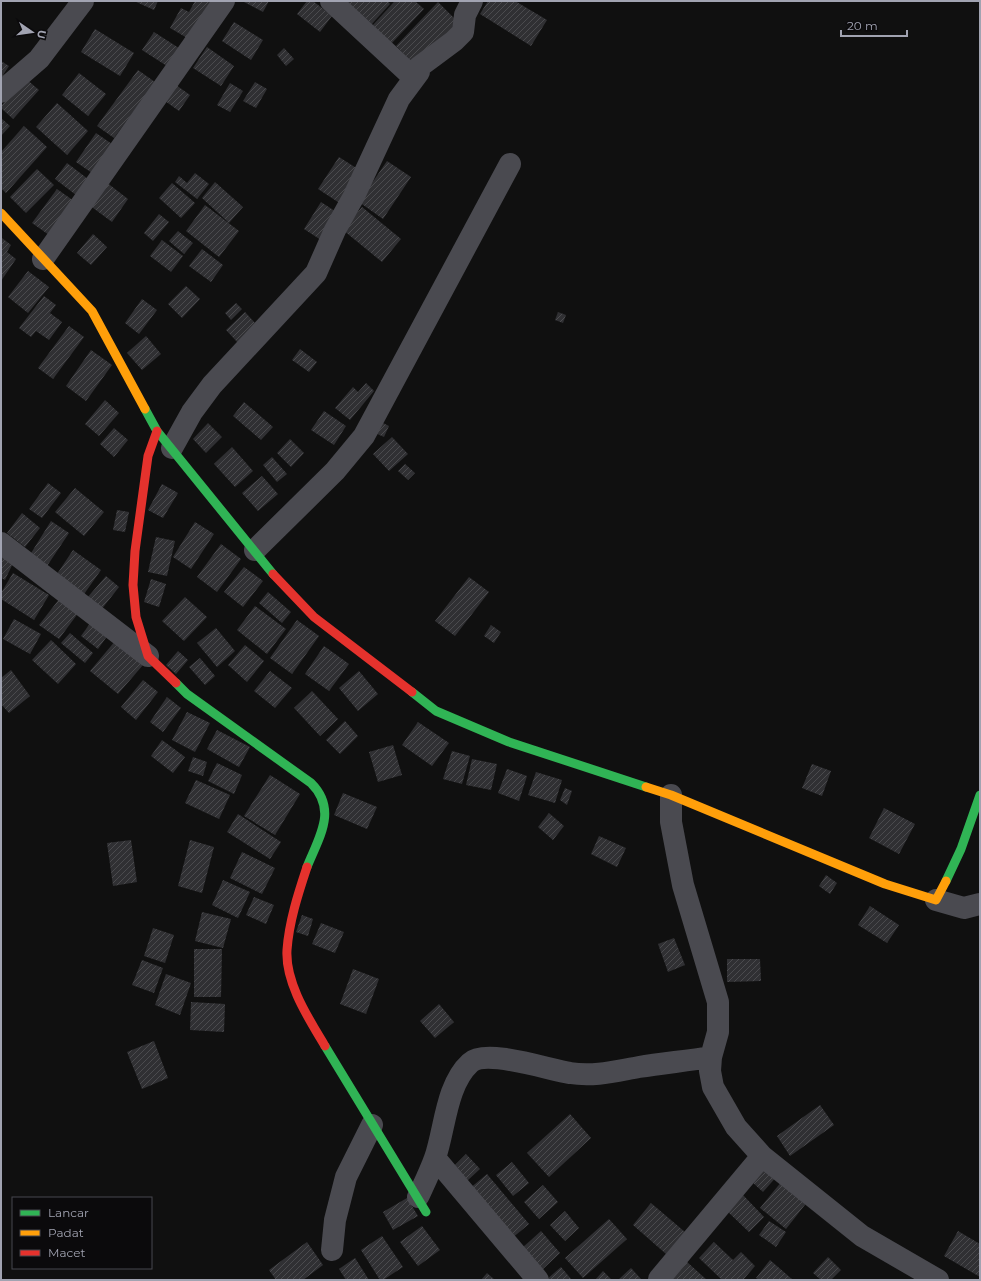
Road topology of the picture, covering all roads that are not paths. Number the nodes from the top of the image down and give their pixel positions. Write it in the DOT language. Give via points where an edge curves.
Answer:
graph roads {
  1 [pos="83,1"];
  2 [pos="224,1"];
  3 [pos="331,1"];
  4 [pos="472,1"];
  5 [pos="414,78"];
  6 [pos="1,92"];
  7 [pos="510,164"];
  8 [pos="1,213"];
  9 [pos="44,259"];
  10 [pos="157,431"];
  11 [pos="172,448"];
  12 [pos="1,543"];
  13 [pos="255,550"];
  14 [pos="148,656"];
  15 [pos="671,795"];
  16 [pos="980,795"];
  17 [pos="936,900"];
  18 [pos="980,904"];
  19 [pos="711,1058"];
  20 [pos="372,1125"];
  21 [pos="762,1156"];
  22 [pos="435,1158"];
  23 [pos="422,1205"];
  24 [pos="332,1250"];
  25 [pos="659,1279"];
  26 [pos="538,1280"];
  27 [pos="938,1280"];
  1 -- 6 [label="street" via="39,59"];
  2 -- 9 [label="street"];
  3 -- 5 [label="street"];
  4 -- 5 [label="street" via="464,15 463,32 454,42 419,67 419,72"];
  5 -- 11 [label="street" via="399,98 316,273 212,385 192,412"];
  7 -- 13 [label="street" via="364,436 335,471"];
  8 -- 9 [label="street"];
  9 -- 10 [label="street" via="92,311"];
  10 -- 11 [label="street"];
  10 -- 14 [label="street" via="148,456 133,585 136,617"];
  11 -- 13 [label="street"];
  12 -- 14 [label="street"];
  13 -- 15 [label="street" via="274,575 314,617 436,711 509,742"];
  14 -- 20 [label="street" via="188,694 320,792 325,803 324,826 294,906 287,951 289,970 303,1010"];
  15 -- 17 [label="street" via="885,884"];
  15 -- 19 [label="street" via="671,822 683,885 718,1002 718,1032"];
  16 -- 17 [label="street" via="967,836 946,884"];
  17 -- 18 [label="street" via="964,908"];
  19 -- 21 [label="street" via="713,1087 736,1127"];
  19 -- 22 [label="street" via="600,1075 570,1073 494,1058 471,1061 461,1072 454,1087"];
  20 -- 23 [label="street"];
  20 -- 24 [label="street" via="346,1177 335,1220"];
  21 -- 25 [label="street"];
  21 -- 27 [label="street" via="862,1236"];
  22 -- 23 [label="street"];
  22 -- 26 [label="street"];
}
